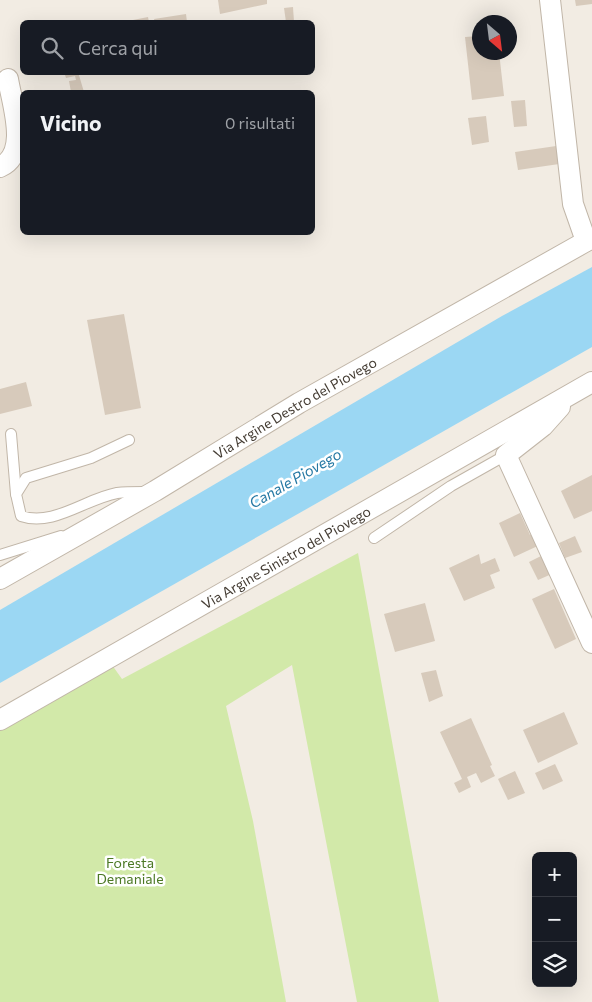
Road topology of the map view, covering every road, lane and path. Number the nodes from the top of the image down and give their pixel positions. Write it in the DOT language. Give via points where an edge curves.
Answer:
graph roads {
  1 [pos="550,0"];
  2 [pos="8,79"];
  3 [pos="0,167"];
  4 [pos="589,240"];
  5 [pos="592,382"];
  6 [pos="571,394"];
  7 [pos="11,434"];
  8 [pos="129,440"];
  9 [pos="506,455"];
  10 [pos="155,491"];
  11 [pos="16,494"];
  12 [pos="99,522"];
  13 [pos="374,538"];
  14 [pos="0,555"];
  15 [pos="0,579"];
  16 [pos="592,644"];
  17 [pos="0,720"];
  1 -- 4 [label="street" via="573,204"];
  2 -- 3 [label="street" via="17,144 9,161"];
  4 -- 10 [label="street, Via Argine Destro del Piovego" via="299,404"];
  5 -- 6 [label="street, Via Argine Sinistro del Piovego"];
  6 -- 9 [label="street, Via Argine Sinistro del Piovego" via="543,426"];
  6 -- 17 [label="street, Via Argine Sinistro del Piovego"];
  7 -- 11 [label="lane"];
  8 -- 11 [label="lane" via="91,458 26,478"];
  9 -- 13 [label="lane, Via Argine Sinistro del Piovego" via="451,486"];
  9 -- 16 [label="street"];
  10 -- 11 [label="lane" via="116,493 34,520 21,516"];
  10 -- 12 [label="street, Via Argine Destro del Piovego"];
  12 -- 14 [label="lane"];
  12 -- 15 [label="street, Via Argine Destro del Piovego"];
}
